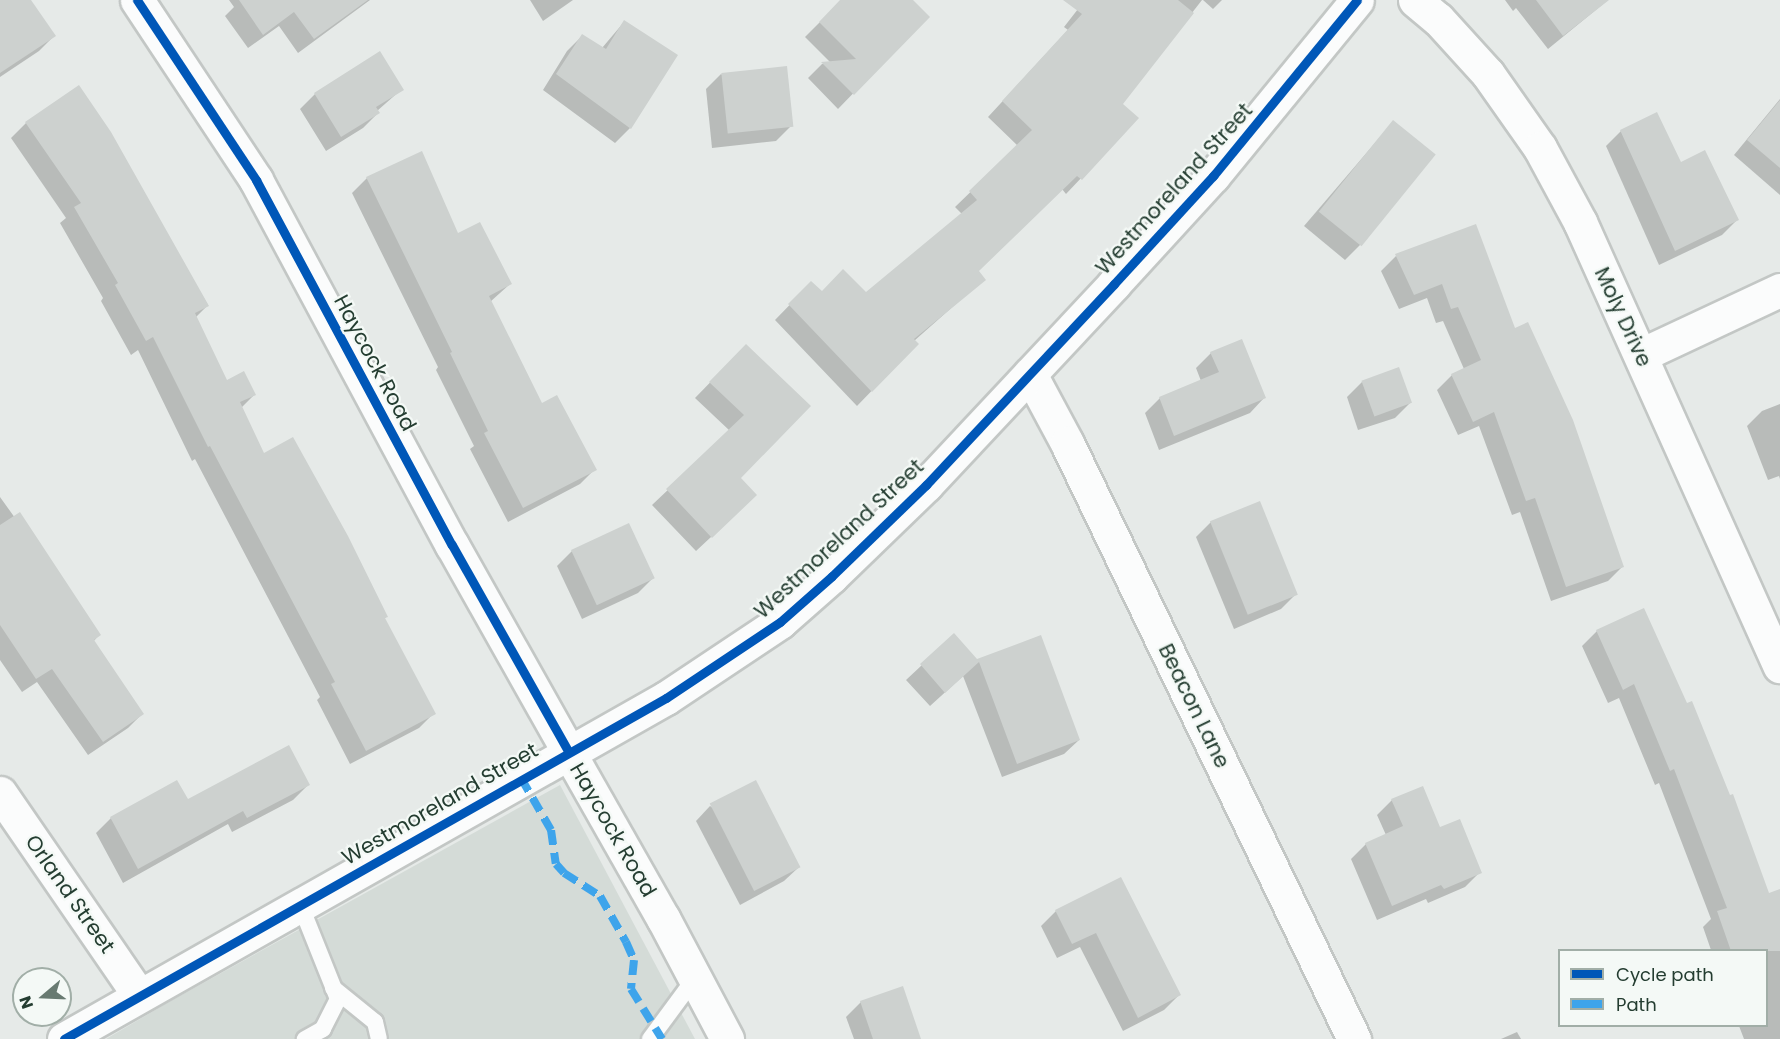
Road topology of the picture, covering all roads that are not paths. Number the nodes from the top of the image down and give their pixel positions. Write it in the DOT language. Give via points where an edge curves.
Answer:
graph roads {
  1 [pos="136,0"];
  2 [pos="1357,0"];
  3 [pos="1415,0"];
  4 [pos="1780,290"];
  5 [pos="1641,355"];
  6 [pos="1030,374"];
  7 [pos="1780,666"];
  8 [pos="568,751"];
  9 [pos="0,793"];
  10 [pos="300,904"];
  11 [pos="695,978"];
  12 [pos="333,988"];
  13 [pos="139,995"];
  14 [pos="64,1039"];
  15 [pos="305,1039"];
  16 [pos="379,1039"];
  17 [pos="650,1039"];
  18 [pos="727,1039"];
  19 [pos="1354,1039"];
  1 -- 8 [label="street, Haycock Road" via="256,180 452,545"];
  2 -- 6 [label="street, Westmoreland Street" via="1213,176"];
  3 -- 5 [label="street, Moly Drive" via="1488,74 1539,148 1580,222"];
  4 -- 5 [label="street"];
  5 -- 7 [label="street, Moly Drive"];
  6 -- 8 [label="street, Westmoreland Street" via="926,485 780,622 666,698"];
  6 -- 19 [label="street, Beacon Lane" via="1067,443"];
  8 -- 10 [label="street, Westmoreland Street"];
  8 -- 11 [label="street, Haycock Road"];
  9 -- 13 [label="street, Orland Street"];
  10 -- 12 [label="lane"];
  10 -- 13 [label="street, Westmoreland Street"];
  11 -- 17 [label="lane"];
  11 -- 18 [label="street, Haycock Road"];
  12 -- 15 [label="lane" via="338,999 323,1029"];
  12 -- 16 [label="lane" via="375,1022"];
  13 -- 14 [label="street, Westmoreland Street"];
}
